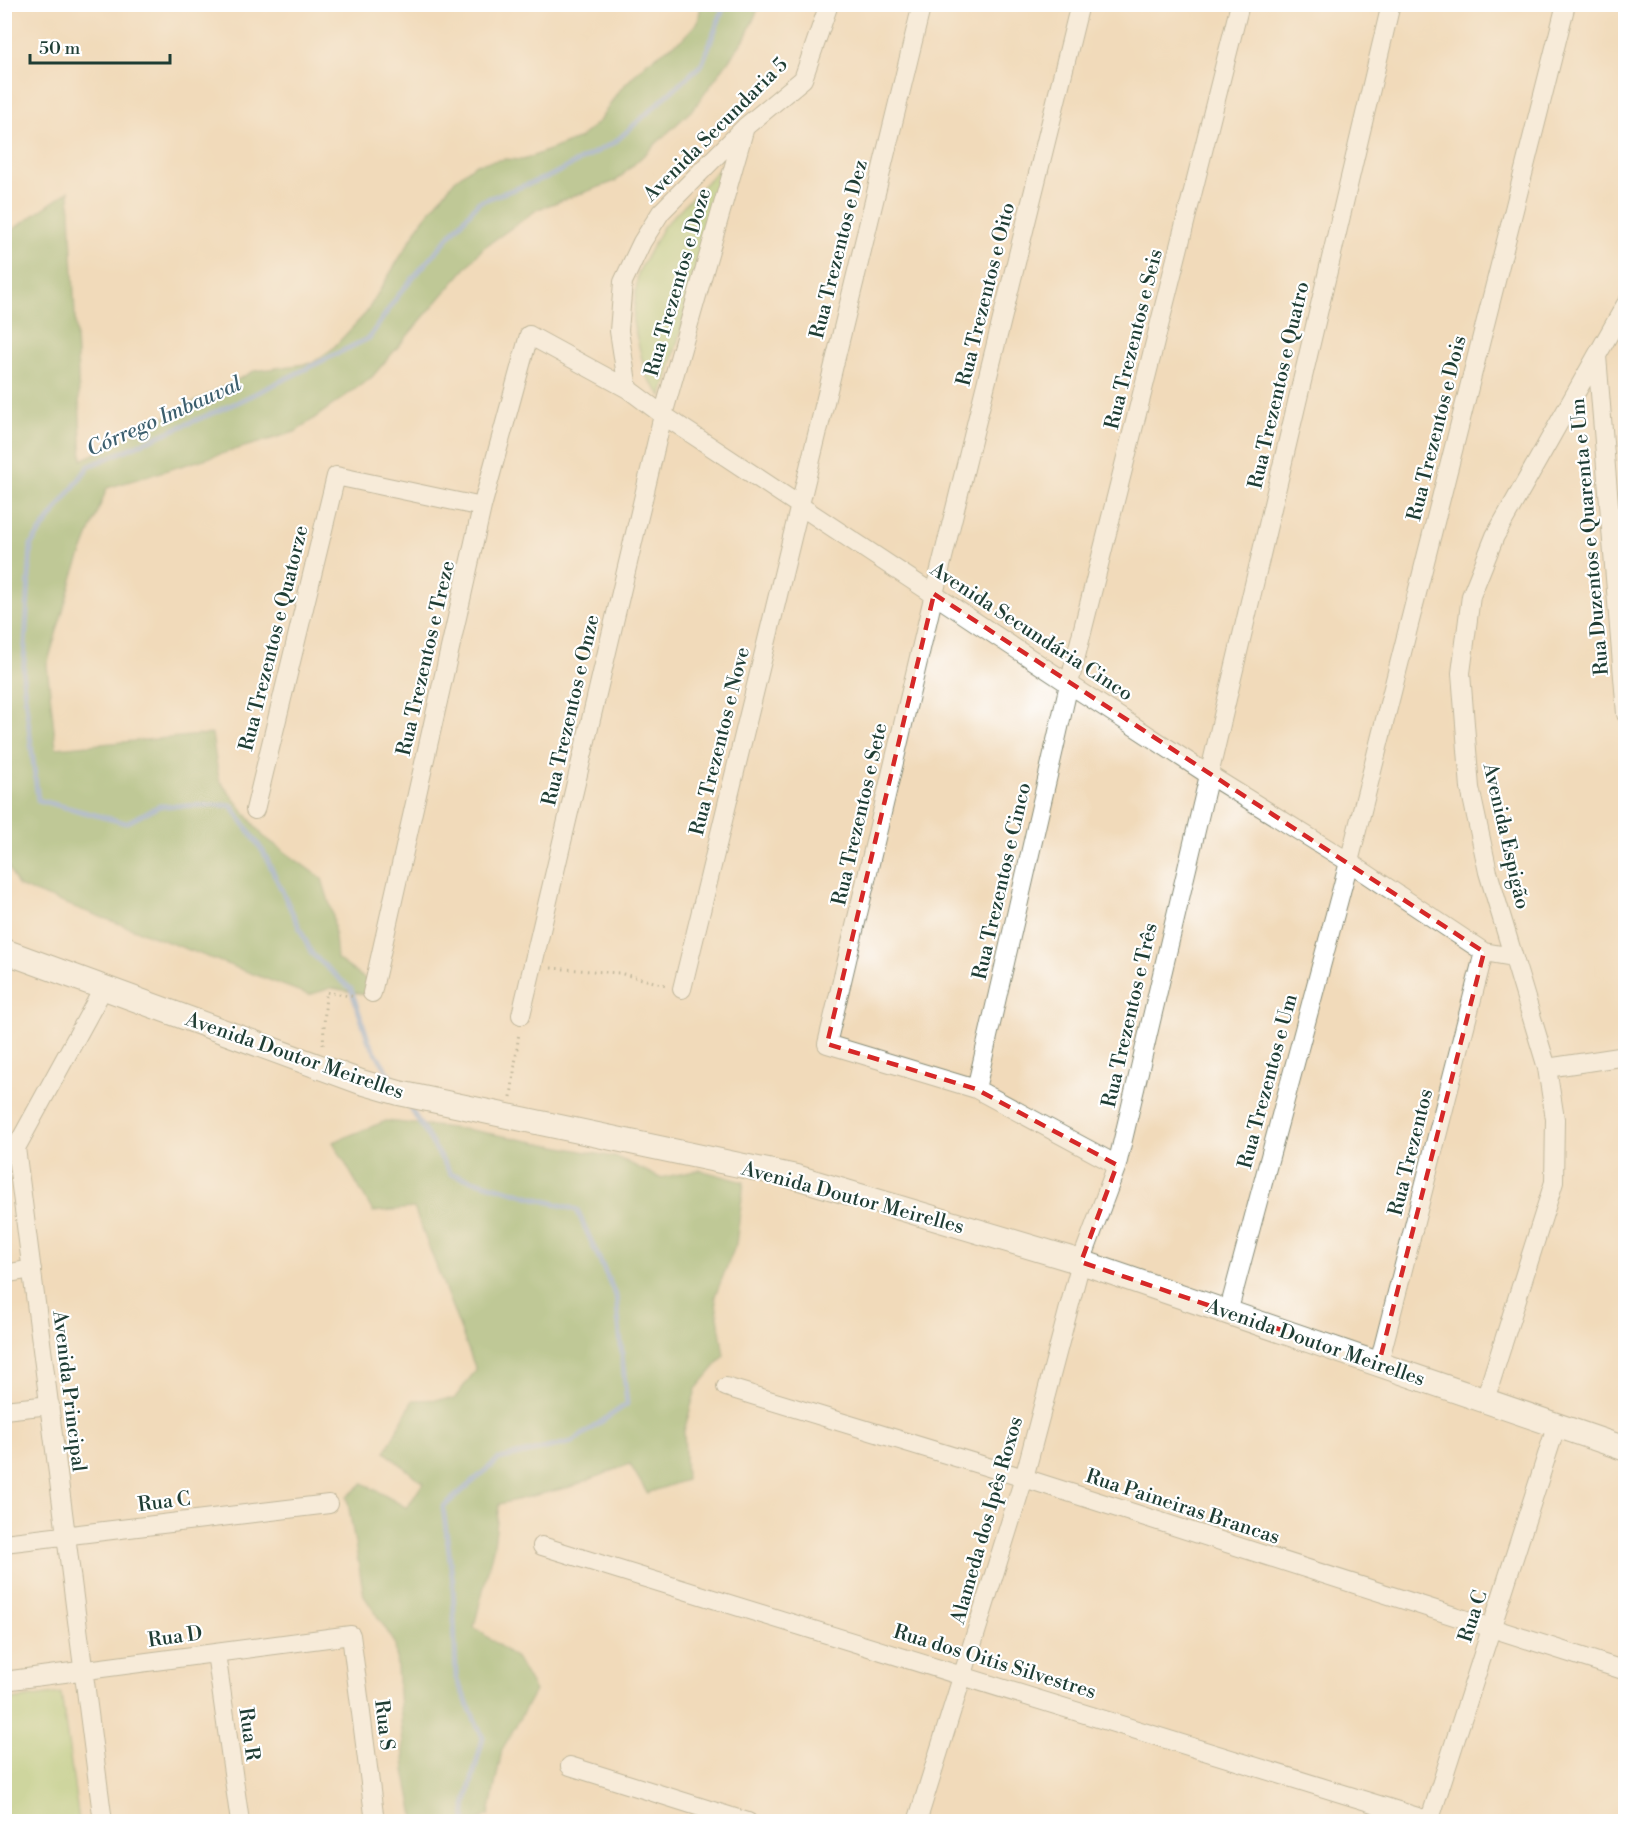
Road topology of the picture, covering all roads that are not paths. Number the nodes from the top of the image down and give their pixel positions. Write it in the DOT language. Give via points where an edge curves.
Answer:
graph roads {
  1 [pos="829,4"];
  2 [pos="922,4"];
  3 [pos="1080,4"];
  4 [pos="1240,4"];
  5 [pos="1391,4"];
  6 [pos="1566,4"];
  7 [pos="745,127"];
  8 [pos="1626,304"];
  9 [pos="529,335"];
  10 [pos="1597,356"];
  11 [pos="628,389"];
  12 [pos="663,415"];
  13 [pos="799,504"];
  14 [pos="482,507"];
  15 [pos="934,594"];
  16 [pos="1069,684"];
  17 [pos="1626,714"];
  18 [pos="1209,775"];
  19 [pos="255,810"];
  20 [pos="1350,862"];
  21 [pos="4,951"];
  22 [pos="1484,952"];
  23 [pos="1513,957"];
  24 [pos="104,987"];
  25 [pos="682,989"];
  26 [pos="368,996"];
  27 [pos="520,1015"];
  28 [pos="1626,1056"];
  29 [pos="1547,1068"];
  30 [pos="976,1089"];
  31 [pos="1117,1165"];
  32 [pos="1081,1262"];
  33 [pos="32,1269"];
  34 [pos="4,1274"];
  35 [pos="1228,1312"];
  36 [pos="1379,1363"];
  37 [pos="726,1387"];
  38 [pos="1485,1400"];
  39 [pos="50,1405"];
  40 [pos="4,1410"];
  41 [pos="1557,1425"];
  42 [pos="1626,1449"];
  43 [pos="1024,1478"];
  44 [pos="329,1504"];
  45 [pos="66,1536"];
  46 [pos="4,1543"];
  47 [pos="542,1546"];
  48 [pos="1492,1630"];
  49 [pos="351,1635"];
  50 [pos="216,1653"];
  51 [pos="84,1671"];
  52 [pos="1626,1671"];
  53 [pos="964,1675"];
  54 [pos="4,1682"];
  55 [pos="570,1766"];
  56 [pos="103,1821"];
  57 [pos="240,1821"];
  58 [pos="375,1821"];
  59 [pos="748,1821"];
  60 [pos="917,1821"];
  61 [pos="1431,1821"];
  1 -- 7 [label="street, Avenida Secundaria 5" via="803,79"];
  2 -- 13 [label="street, Rua Trezentos e Dez"];
  3 -- 15 [label="street, Rua Trezentos e Oito"];
  4 -- 16 [label="street, Rua Trezentos e Seis"];
  5 -- 18 [label="street, Rua Trezentos e Quatro"];
  6 -- 20 [label="street, Rua Trezentos e Dois"];
  7 -- 11 [label="street, Avenida Secundaria 5" via="661,212 623,282 619,331"];
  7 -- 12 [label="street, Rua Trezentos e Doze"];
  8 -- 10 [label="street, Avenida Espigão"];
  9 -- 11 [label="street, Avenida Secundária Cinco"];
  9 -- 14 [label="street, Rua Trezentos e Treze"];
  10 -- 17 [label="street, Rua Duzentos e Quarenta e Um"];
  10 -- 23 [label="street, Avenida Espigão" via="1500,527 1471,596 1461,673 1470,788 1488,872"];
  11 -- 12 [label="street, Avenida Secundária Cinco"];
  12 -- 13 [label="street, Avenida Secundária Cinco"];
  12 -- 27 [label="street, Rua Trezentos e Onze"];
  13 -- 15 [label="street, Avenida Secundária Cinco"];
  13 -- 25 [label="street, Rua Trezentos e Nove"];
  14 -- 19 [label="street, Rua Trezentos e Quatorze" via="336,476"];
  14 -- 26 [label="street, Rua Trezentos e Treze"];
  15 -- 16 [label="street, Avenida Secundária Cinco"];
  15 -- 30 [label="street, Rua Trezentos e Sete" via="828,1044"];
  16 -- 18 [label="street, Avenida Secundária Cinco"];
  16 -- 30 [label="street, Rua Trezentos e Cinco"];
  18 -- 20 [label="street, Avenida Secundária Cinco"];
  18 -- 31 [label="street, Rua Trezentos e Três"];
  20 -- 22 [label="street, Avenida Secundária Cinco"];
  20 -- 35 [label="street, Rua Trezentos e Um"];
  21 -- 24 [label="main road, Avenida Doutor Meirelles"];
  22 -- 23 [label="street, Avenida Secundária Cinco"];
  22 -- 36 [label="street, Rua Trezentos"];
  23 -- 29 [label="street, Avenida Espigão"];
  24 -- 32 [label="main road, Avenida Doutor Meirelles" via="361,1082 796,1177"];
  24 -- 33 [label="street, Avenida Principal" via="16,1148"];
  28 -- 29 [label="street"];
  29 -- 38 [label="street, Avenida Espigão" via="1555,1119 1554,1182"];
  30 -- 31 [label="street"];
  31 -- 32 [label="street, Rua Trezentos e Três"];
  32 -- 35 [label="main road, Avenida Doutor Meirelles"];
  32 -- 43 [label="street, Alameda dos Ipês Roxos"];
  33 -- 34 [label="street"];
  33 -- 39 [label="street, Avenida Principal"];
  35 -- 36 [label="main road, Avenida Doutor Meirelles"];
  36 -- 38 [label="main road, Avenida Doutor Meirelles"];
  37 -- 43 [label="street, Rua Paineiras Brancas"];
  38 -- 41 [label="main road, Avenida Doutor Meirelles"];
  39 -- 40 [label="street"];
  39 -- 45 [label="street, Avenida Principal"];
  41 -- 42 [label="main road, Avenida Doutor Meirelles"];
  41 -- 48 [label="street, Rua C"];
  43 -- 48 [label="street, Rua Paineiras Brancas"];
  43 -- 53 [label="street, Alameda dos Ipês Roxos"];
  44 -- 45 [label="street, Rua C"];
  45 -- 46 [label="street, Rua C"];
  45 -- 51 [label="street, Avenida Principal"];
  47 -- 53 [label="street, Rua dos Oitis Silvestres"];
  48 -- 52 [label="street, Rua Paineiras Brancas"];
  48 -- 61 [label="street, Rua C"];
  49 -- 50 [label="street, Rua D"];
  49 -- 58 [label="street, Rua S"];
  50 -- 51 [label="street, Rua D"];
  50 -- 57 [label="street, Rua R"];
  51 -- 54 [label="street, Rua D"];
  51 -- 56 [label="street, Avenida Principal"];
  53 -- 60 [label="street, Alameda dos Ipês Roxos"];
  53 -- 61 [label="street, Rua dos Oitis Silvestres"];
  55 -- 59 [label="street"];
}
